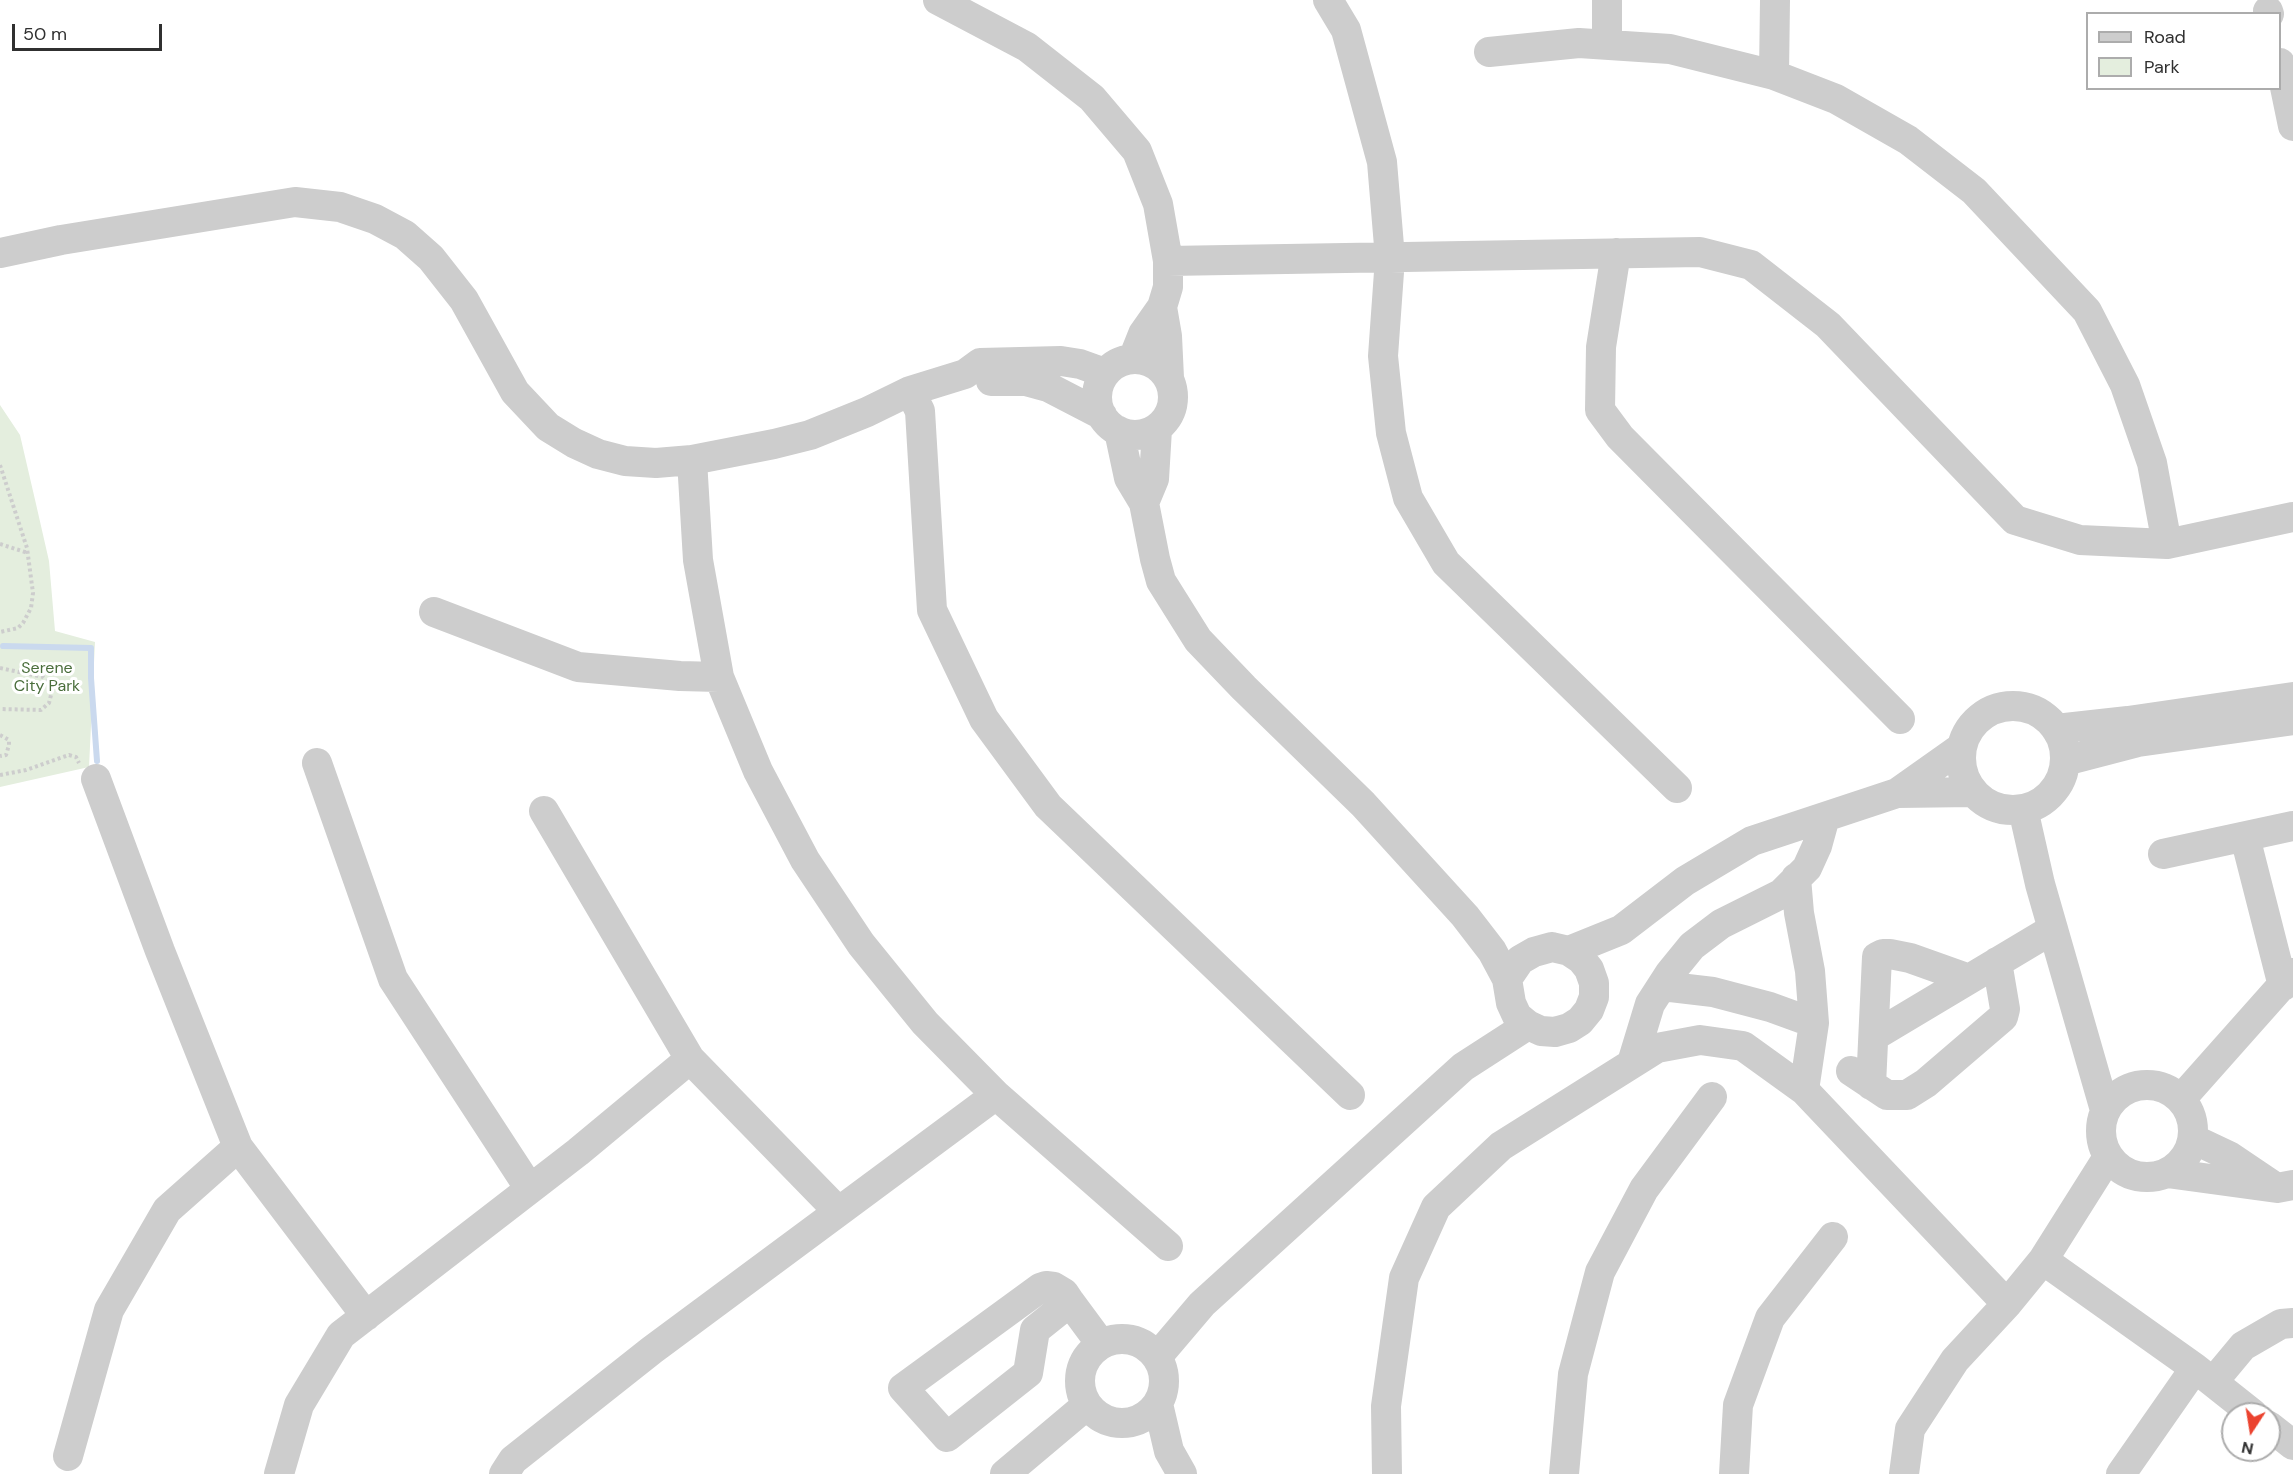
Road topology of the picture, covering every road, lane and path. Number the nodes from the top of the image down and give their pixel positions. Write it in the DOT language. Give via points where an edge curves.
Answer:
graph roads {
  1 [pos="938,0"];
  2 [pos="1328,0"];
  3 [pos="1607,0"];
  4 [pos="1775,0"];
  5 [pos="1607,45"];
  6 [pos="1489,52"];
  7 [pos="2281,68"];
  8 [pos="1774,75"];
  9 [pos="2293,126"];
  10 [pos="0,253"];
  11 [pos="1616,253"];
  12 [pos="1390,258"];
  13 [pos="1168,261"];
  14 [pos="1162,307"];
  15 [pos="1133,359"];
  16 [pos="965,374"];
  17 [pos="1105,374"];
  18 [pos="1169,378"];
  19 [pos="910,391"];
  20 [pos="1110,423"];
  21 [pos="1157,429"];
  22 [pos="692,460"];
  23 [pos="0,465"];
  24 [pos="1144,503"];
  25 [pos="2293,517"];
  26 [pos="0,544"];
  27 [pos="2167,544"];
  28 [pos="28,553"];
  29 [pos="434,612"];
  30 [pos="0,632"];
  31 [pos="0,668"];
  32 [pos="719,677"];
  33 [pos="2293,697"];
  34 [pos="0,709"];
  35 [pos="1900,719"];
  36 [pos="2293,720"];
  37 [pos="2056,729"];
  38 [pos="0,735"];
  39 [pos="1962,747"];
  40 [pos="0,756"];
  41 [pos="2066,761"];
  42 [pos="316,763"];
  43 [pos="0,775"];
  44 [pos="96,779"];
  45 [pos="1677,788"];
  46 [pos="1973,792"];
  47 [pos="1897,793"];
  48 [pos="2023,809"];
  49 [pos="544,811"];
  50 [pos="1825,817"];
  51 [pos="2293,826"];
  52 [pos="2245,837"];
  53 [pos="2163,854"];
  54 [pos="1796,878"];
  55 [pos="1465,916"];
  56 [pos="2053,929"];
  57 [pos="1621,930"];
  58 [pos="1569,951"];
  59 [pos="1534,952"];
  60 [pos="1997,962"];
  61 [pos="1969,979"];
  62 [pos="2288,979"];
  63 [pos="1594,983"];
  64 [pos="1662,986"];
  65 [pos="1515,1002"];
  66 [pos="1814,1023"];
  67 [pos="1874,1036"];
  68 [pos="690,1059"];
  69 [pos="1632,1064"];
  70 [pos="1804,1090"];
  71 [pos="996,1095"];
  72 [pos="1350,1095"];
  73 [pos="1712,1097"];
  74 [pos="2181,1099"];
  75 [pos="2115,1100"];
  76 [pos="2193,1139"];
  77 [pos="238,1147"];
  78 [pos="2108,1157"];
  79 [pos="2167,1173"];
  80 [pos="2135,1176"];
  81 [pos="2285,1187"];
  82 [pos="530,1189"];
  83 [pos="838,1211"];
  84 [pos="2074,1211"];
  85 [pos="1833,1237"];
  86 [pos="1168,1246"];
  87 [pos="2043,1260"];
  88 [pos="1070,1302"];
  89 [pos="1202,1304"];
  90 [pos="2007,1304"];
  91 [pos="366,1316"];
  92 [pos="2293,1323"];
  93 [pos="1115,1342"];
  94 [pos="1157,1358"];
  95 [pos="2204,1375"];
  96 [pos="2238,1402"];
  97 [pos="1158,1404"];
  98 [pos="1087,1405"];
  99 [pos="1125,1422"];
  100 [pos="2281,1436"];
  101 [pos="2293,1445"];
  102 [pos="69,1456"];
  103 [pos="1176,1463"];
  104 [pos="279,1474"];
  105 [pos="504,1474"];
  106 [pos="1005,1474"];
  107 [pos="1387,1474"];
  108 [pos="1564,1474"];
  109 [pos="1734,1474"];
  110 [pos="1904,1474"];
  111 [pos="2121,1474"];
  1 -- 13 [label="street" via="1027,46 1092,98 1137,151 1158,204"];
  2 -- 12 [label="street" via="1346,30 1382,162"];
  3 -- 5 [label="street"];
  4 -- 8 [label="street"];
  5 -- 6 [label="street" via="1579,43"];
  5 -- 8 [label="street" via="1670,49"];
  7 -- 9 [label="street"];
  8 -- 27 [label="street" via="1836,99 1908,140 1974,191 2087,311 2133,407 2152,463"];
  10 -- 22 [label="street" via="295,202 340,207 405,235 431,258 464,300 515,392 548,427 598,454 625,461"];
  11 -- 12 [label="street"];
  11 -- 27 [label="street" via="1700,252 1751,265 1828,325 2015,520 2080,540"];
  11 -- 35 [label="street" via="1601,347 1600,410 1620,437"];
  12 -- 13 [label="street"];
  12 -- 45 [label="street" via="1383,356 1391,433 1408,498 1446,563"];
  13 -- 14 [label="street" via="1168,287"];
  14 -- 15 [label="street" via="1143,334"];
  14 -- 18 [label="street"];
  15 -- 17 [label="street" via="1118,363"];
  15 -- 18 [label="street" via="1147,360"];
  16 -- 17 [label="street" via="980,363 1061,361"];
  16 -- 19 [label="street"];
  16 -- 20 [label="street" via="985,381 1026,381 1048,387"];
  17 -- 20 [label="street" via="1098,386 1097,401"];
  18 -- 21 [label="street" via="1174,391 1173,405"];
  19 -- 22 [label="street" via="810,435"];
  19 -- 72 [label="street" via="920,411 932,610 984,719 1048,806"];
  20 -- 21 [label="street" via="1138,435"];
  20 -- 24 [label="street" via="1129,478"];
  21 -- 24 [label="street" via="1154,479"];
  22 -- 32 [label="street" via="698,560"];
  23 -- 28 [label="path"];
  24 -- 55 [label="street" via="1161,581 1198,640 1363,804"];
  25 -- 27 [label="street"];
  26 -- 28 [label="path"];
  28 -- 30 [label="path" via="31,608 18,628"];
  29 -- 32 [label="street" via="578,667"];
  31 -- 34 [label="path" via="43,677 52,686 49,703 41,710"];
  32 -- 71 [label="street" via="758,771 811,869 861,944 925,1023"];
  33 -- 37 [label="street"];
  36 -- 41 [label="street" via="2138,742"];
  37 -- 39 [label="street" via="2029,709 1995,709 1968,731"];
  37 -- 41 [label="street"];
  38 -- 40 [label="path" via="9,740 6,755"];
  39 -- 46 [label="street" via="1961,763"];
  39 -- 47 [label="street"];
  41 -- 48 [label="street" via="2057,787 2036,805"];
  42 -- 82 [label="street" via="393,979"];
  43 -- 44 [label="path" via="69,755 76,757"];
  44 -- 77 [label="street"];
  46 -- 47 [label="street"];
  46 -- 48 [label="street" via="1996,808"];
  47 -- 50 [label="street"];
  48 -- 56 [label="street"];
  49 -- 68 [label="street"];
  50 -- 54 [label="street" via="1807,868"];
  50 -- 57 [label="street" via="1752,841 1685,881"];
  51 -- 52 [label="street"];
  52 -- 53 [label="street"];
  52 -- 62 [label="street"];
  54 -- 64 [label="street" via="1781,894 1721,924 1692,946"];
  54 -- 66 [label="street"];
  55 -- 59 [label="street"];
  55 -- 65 [label="street" via="1492,951"];
  56 -- 60 [label="street"];
  56 -- 75 [label="street" via="2086,1045"];
  57 -- 58 [label="street"];
  57 -- 63 [label="street"];
  58 -- 59 [label="street" via="1552,947"];
  58 -- 63 [label="street" via="1581,958"];
  59 -- 65 [label="street" via="1520,960"];
  60 -- 61 [label="street"];
  60 -- 67 [label="street" via="2004,1017 1907,1095 1887,1095 1861,1078"];
  61 -- 67 [label="street"];
  61 -- 67 [label="street" via="1910,958 1890,954 1877,957"];
  62 -- 74 [label="street"];
  63 -- 65 [label="street" via="1589,1010 1569,1029 1541,1031"];
  64 -- 66 [label="street" via="1713,992 1770,1006"];
  64 -- 69 [label="street" via="1644,1019"];
  65 -- 89 [label="street" via="1463,1067"];
  66 -- 70 [label="street"];
  68 -- 82 [label="street"];
  68 -- 83 [label="street"];
  69 -- 70 [label="street" via="1657,1048 1700,1040 1743,1046"];
  69 -- 107 [label="street" via="1501,1146 1436,1207 1404,1278 1386,1406"];
  70 -- 90 [label="street"];
  71 -- 83 [label="street"];
  71 -- 86 [label="street"];
  73 -- 108 [label="street" via="1644,1189 1600,1272 1573,1374"];
  74 -- 75 [label="street" via="2160,1086 2148,1084"];
  74 -- 76 [label="street" via="2189,1111"];
  75 -- 78 [label="street" via="2100,1126 2101,1142"];
  76 -- 79 [label="street" via="2179,1165"];
  76 -- 81 [label="street"];
  77 -- 91 [label="street"];
  77 -- 102 [label="street" via="166,1210 109,1310"];
  78 -- 80 [label="street"];
  78 -- 84 [label="street"];
  79 -- 80 [label="street"];
  79 -- 81 [label="street"];
  80 -- 84 [label="street"];
  82 -- 91 [label="street"];
  83 -- 105 [label="street" via="652,1350 513,1460"];
  84 -- 87 [label="street"];
  85 -- 109 [label="street" via="1770,1318 1738,1405"];
  87 -- 90 [label="street"];
  87 -- 95 [label="street"];
  88 -- 88 [label="street" via="1054,1287 1040,1288 903,1388 947,1437 1028,1373 1035,1330"];
  88 -- 93 [label="street"];
  89 -- 93 [label="street"];
  89 -- 94 [label="street"];
  90 -- 110 [label="street" via="1955,1360 1910,1429"];
  91 -- 104 [label="street" via="341,1335 299,1405"];
  92 -- 95 [label="street" via="2281,1324 2243,1346"];
  93 -- 94 [label="street" via="1140,1343"];
  93 -- 98 [label="street" via="1090,1352 1083,1364 1081,1392"];
  94 -- 97 [label="street" via="1163,1375"];
  95 -- 96 [label="street"];
  95 -- 111 [label="street"];
  97 -- 99 [label="street" via="1138,1419"];
  97 -- 103 [label="street"];
  98 -- 99 [label="street" via="1110,1421"];
  98 -- 106 [label="street"];
  99 -- 103 [label="street"];
  100 -- 101 [label="street"];
}
